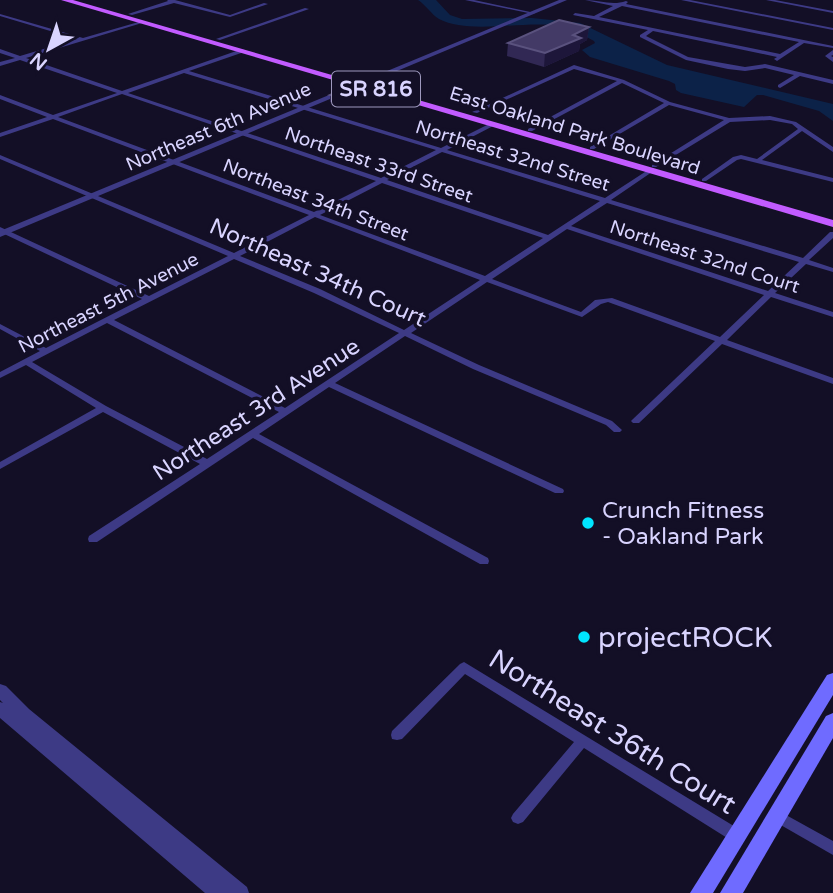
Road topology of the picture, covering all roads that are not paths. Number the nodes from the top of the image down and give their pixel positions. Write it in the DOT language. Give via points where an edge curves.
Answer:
graph roads {
  1 [pos="65,0"];
  2 [pos="174,0"];
  3 [pos="249,0"];
  4 [pos="467,0"];
  5 [pos="517,0"];
  6 [pos="564,0"];
  7 [pos="587,0"];
  8 [pos="630,0"];
  9 [pos="683,0"];
  10 [pos="768,0"];
  11 [pos="82,3"];
  12 [pos="620,5"];
  13 [pos="500,7"];
  14 [pos="307,9"];
  15 [pos="833,12"];
  16 [pos="533,13"];
  17 [pos="131,14"];
  18 [pos="575,14"];
  19 [pos="0,15"];
  20 [pos="596,17"];
  21 [pos="140,22"];
  22 [pos="185,29"];
  23 [pos="653,29"];
  24 [pos="833,29"];
  25 [pos="82,39"];
  26 [pos="803,41"];
  27 [pos="220,42"];
  28 [pos="240,48"];
  29 [pos="833,50"];
  30 [pos="0,51"];
  31 [pos="781,56"];
  32 [pos="20,58"];
  33 [pos="830,59"];
  34 [pos="0,64"];
  35 [pos="765,66"];
  36 [pos="184,71"];
  37 [pos="799,74"];
  38 [pos="622,81"];
  39 [pos="833,82"];
  40 [pos="363,83"];
  41 [pos="780,86"];
  42 [pos="121,93"];
  43 [pos="0,97"];
  44 [pos="667,103"];
  45 [pos="304,108"];
  46 [pos="475,112"];
  47 [pos="53,117"];
  48 [pos="729,120"];
  49 [pos="493,124"];
  50 [pos="525,128"];
  51 [pos="803,128"];
  52 [pos="240,134"];
  53 [pos="0,135"];
  54 [pos="570,148"];
  55 [pos="592,148"];
  56 [pos="442,150"];
  57 [pos="833,150"];
  58 [pos="0,156"];
  59 [pos="759,160"];
  60 [pos="173,162"];
  61 [pos="652,168"];
  62 [pos="704,180"];
  63 [pos="833,180"];
  64 [pos="382,181"];
  65 [pos="92,195"];
  66 [pos="607,200"];
  67 [pos="802,208"];
  68 [pos="780,209"];
  69 [pos="314,215"];
  70 [pos="833,217"];
  71 [pos="833,224"];
  72 [pos="567,227"];
  73 [pos="2,231"];
  74 [pos="833,234"];
  75 [pos="550,238"];
  76 [pos="234,256"];
  77 [pos="804,261"];
  78 [pos="833,270"];
  79 [pos="486,280"];
  80 [pos="769,294"];
  81 [pos="148,299"];
  82 [pos="833,315"];
  83 [pos="107,320"];
  84 [pos="0,326"];
  85 [pos="407,332"];
  86 [pos="723,341"];
  87 [pos="47,352"];
  88 [pos="26,362"];
  89 [pos="0,375"];
  90 [pos="833,381"];
  91 [pos="329,384"];
  92 [pos="103,408"];
  93 [pos="286,412"];
  94 [pos="636,421"];
  95 [pos="617,430"];
  96 [pos="253,434"];
  97 [pos="208,464"];
  98 [pos="0,466"];
  99 [pos="558,491"];
  100 [pos="93,539"];
  101 [pos="484,561"];
  102 [pos="833,680"];
  103 [pos="0,690"];
  104 [pos="0,709"];
  105 [pos="833,721"];
  106 [pos="397,735"];
  107 [pos="582,741"];
  108 [pos="764,790"];
  109 [pos="776,816"];
  110 [pos="519,818"];
  111 [pos="737,836"];
  112 [pos="833,848"];
  113 [pos="745,870"];
  114 [pos="219,893"];
  115 [pos="240,893"];
  116 [pos="701,893"];
  117 [pos="731,893"];
  1 -- 11 [label="main road, East Oakland Park Boulevard / SR 816"];
  2 -- 3 [label="street" via="230,16 266,4"];
  2 -- 17 [label="street"];
  4 -- 13 [label="street"];
  5 -- 13 [label="street"];
  6 -- 16 [label="street, Northeast 6th Avenue"];
  7 -- 12 [label="street"];
  8 -- 12 [label="street"];
  9 -- 24 [label="street"];
  10 -- 15 [label="street"];
  11 -- 17 [label="main road, East Oakland Park Boulevard"];
  11 -- 21 [label="main road, East Oakland Park Boulevard / SR 816"];
  12 -- 20 [label="street"];
  12 -- 26 [label="street"];
  13 -- 16 [label="street"];
  14 -- 27 [label="street"];
  16 -- 40 [label="street, Northeast 6th Avenue"];
  17 -- 22 [label="main road, East Oakland Park Boulevard / SR 816"];
  18 -- 20 [label="street"];
  19 -- 25 [label="street"];
  20 -- 23 [label="street"];
  21 -- 22 [label="main road"];
  21 -- 25 [label="street"];
  21 -- 27 [label="main road, East Oakland Park Boulevard / SR 816"];
  22 -- 27 [label="main road, East Oakland Park Boulevard / SR 816"];
  23 -- 31 [label="street"];
  23 -- 35 [label="street" via="642,36 686,58 728,67"];
  25 -- 32 [label="street"];
  26 -- 29 [label="street"];
  26 -- 31 [label="street"];
  27 -- 28 [label="main road, East Oakland Park Boulevard / SR 816"];
  28 -- 36 [label="street"];
  28 -- 40 [label="main road, East Oakland Park Boulevard / SR 816"];
  29 -- 33 [label="street"];
  30 -- 32 [label="street, Northeast 33rd Street"];
  31 -- 35 [label="street"];
  32 -- 34 [label="street"];
  32 -- 42 [label="street, Northeast 33rd Street"];
  35 -- 37 [label="street"];
  36 -- 42 [label="street"];
  36 -- 45 [label="street, Northeast 32nd Street"];
  37 -- 39 [label="street"];
  37 -- 41 [label="street"];
  38 -- 44 [label="street"];
  38 -- 46 [label="street" via="571,66"];
  38 -- 50 [label="street"];
  40 -- 45 [label="street, Northeast 6th Avenue"];
  40 -- 46 [label="main road, East Oakland Park Boulevard / SR 816"];
  40 -- 49 [label="main road, East Oakland Park Boulevard / SR 816"];
  42 -- 47 [label="street"];
  42 -- 52 [label="street, Northeast 33rd Street"];
  43 -- 47 [label="street, Northeast 34th Street"];
  44 -- 48 [label="street"];
  44 -- 55 [label="street"];
  45 -- 52 [label="street, Northeast 6th Avenue"];
  45 -- 56 [label="street, Northeast 32nd Street"];
  46 -- 50 [label="main road, East Oakland Park Boulevard / SR 816"];
  47 -- 53 [label="street"];
  47 -- 60 [label="street, Northeast 34th Street"];
  48 -- 51 [label="street" via="780,120"];
  48 -- 61 [label="street, Northeast 3rd Avenue"];
  49 -- 50 [label="main road"];
  49 -- 54 [label="main road, East Oakland Park Boulevard / SR 816"];
  49 -- 56 [label="street, Northeast 5th Avenue"];
  50 -- 55 [label="main road, East Oakland Park Boulevard / SR 816"];
  51 -- 57 [label="street"];
  51 -- 59 [label="street"];
  52 -- 60 [label="street, Northeast 6th Avenue"];
  52 -- 64 [label="street, Northeast 33rd Street"];
  54 -- 55 [label="main road"];
  54 -- 61 [label="main road, East Oakland Park Boulevard / SR 816"];
  55 -- 61 [label="main road, East Oakland Park Boulevard / SR 816"];
  56 -- 64 [label="street, Northeast 5th Avenue"];
  56 -- 66 [label="street, Northeast 32nd Street"];
  58 -- 65 [label="street, Northeast 34th Court"];
  59 -- 62 [label="street" via="735,158"];
  59 -- 63 [label="street"];
  60 -- 65 [label="street, Northeast 6th Avenue"];
  60 -- 69 [label="street, Northeast 34th Street"];
  61 -- 62 [label="main road, East Oakland Park Boulevard"];
  61 -- 66 [label="street, Northeast 3rd Avenue"];
  61 -- 68 [label="main road, East Oakland Park Boulevard / SR 816"];
  62 -- 67 [label="main road, East Oakland Park Boulevard"];
  64 -- 69 [label="street, Northeast 5th Avenue"];
  64 -- 75 [label="street, Northeast 33rd Street"];
  65 -- 73 [label="street, Northeast 6th Avenue"];
  65 -- 76 [label="street, Northeast 34th Court"];
  66 -- 72 [label="street, Northeast 3rd Avenue"];
  66 -- 77 [label="street, Northeast 32nd Street"];
  67 -- 68 [label="main road"];
  67 -- 70 [label="main road, East Oakland Park Boulevard"];
  68 -- 71 [label="main road, East Oakland Park Boulevard / SR 816"];
  69 -- 76 [label="street, Northeast 5th Avenue"];
  69 -- 79 [label="street, Northeast 34th Street"];
  72 -- 75 [label="street, Northeast 3rd Avenue"];
  72 -- 80 [label="street, Northeast 32nd Court"];
  73 -- 81 [label="street"];
  74 -- 77 [label="street"];
  75 -- 79 [label="street, Northeast 3rd Avenue"];
  76 -- 81 [label="street, Northeast 5th Avenue"];
  76 -- 85 [label="street, Northeast 34th Court"];
  77 -- 78 [label="street, Northeast 32nd Street"];
  77 -- 80 [label="street"];
  79 -- 85 [label="street, Northeast 3rd Avenue"];
  79 -- 86 [label="street, Northeast 34th Street" via="582,315 598,302 609,300"];
  80 -- 82 [label="street, Northeast 32nd Court"];
  80 -- 86 [label="street"];
  81 -- 83 [label="street, Northeast 5th Avenue"];
  83 -- 87 [label="street, Northeast 5th Avenue"];
  83 -- 93 [label="street"];
  84 -- 87 [label="street"];
  85 -- 91 [label="street, Northeast 3rd Avenue"];
  85 -- 95 [label="street, Northeast 34th Court"];
  86 -- 90 [label="street"];
  86 -- 94 [label="street"];
  87 -- 88 [label="street, Northeast 5th Avenue"];
  88 -- 89 [label="street, Northeast 5th Avenue"];
  88 -- 92 [label="street"];
  91 -- 93 [label="street, Northeast 3rd Avenue"];
  91 -- 99 [label="street"];
  92 -- 97 [label="street"];
  92 -- 98 [label="street"];
  93 -- 96 [label="street, Northeast 3rd Avenue"];
  96 -- 97 [label="street, Northeast 3rd Avenue"];
  96 -- 101 [label="street"];
  97 -- 100 [label="street, Northeast 3rd Avenue"];
  102 -- 108 [label="main road"];
  103 -- 115 [label="street"];
  104 -- 114 [label="street"];
  105 -- 109 [label="main road"];
  106 -- 107 [label="street, Northeast 36th Court" via="464,667"];
  107 -- 110 [label="street"];
  107 -- 111 [label="street, Northeast 36th Court"];
  108 -- 109 [label="main road"];
  108 -- 111 [label="main road"];
  109 -- 112 [label="street"];
  109 -- 113 [label="main road"];
  111 -- 113 [label="main road" via="745,853"];
  111 -- 116 [label="main road"];
  113 -- 117 [label="main road"];
}
